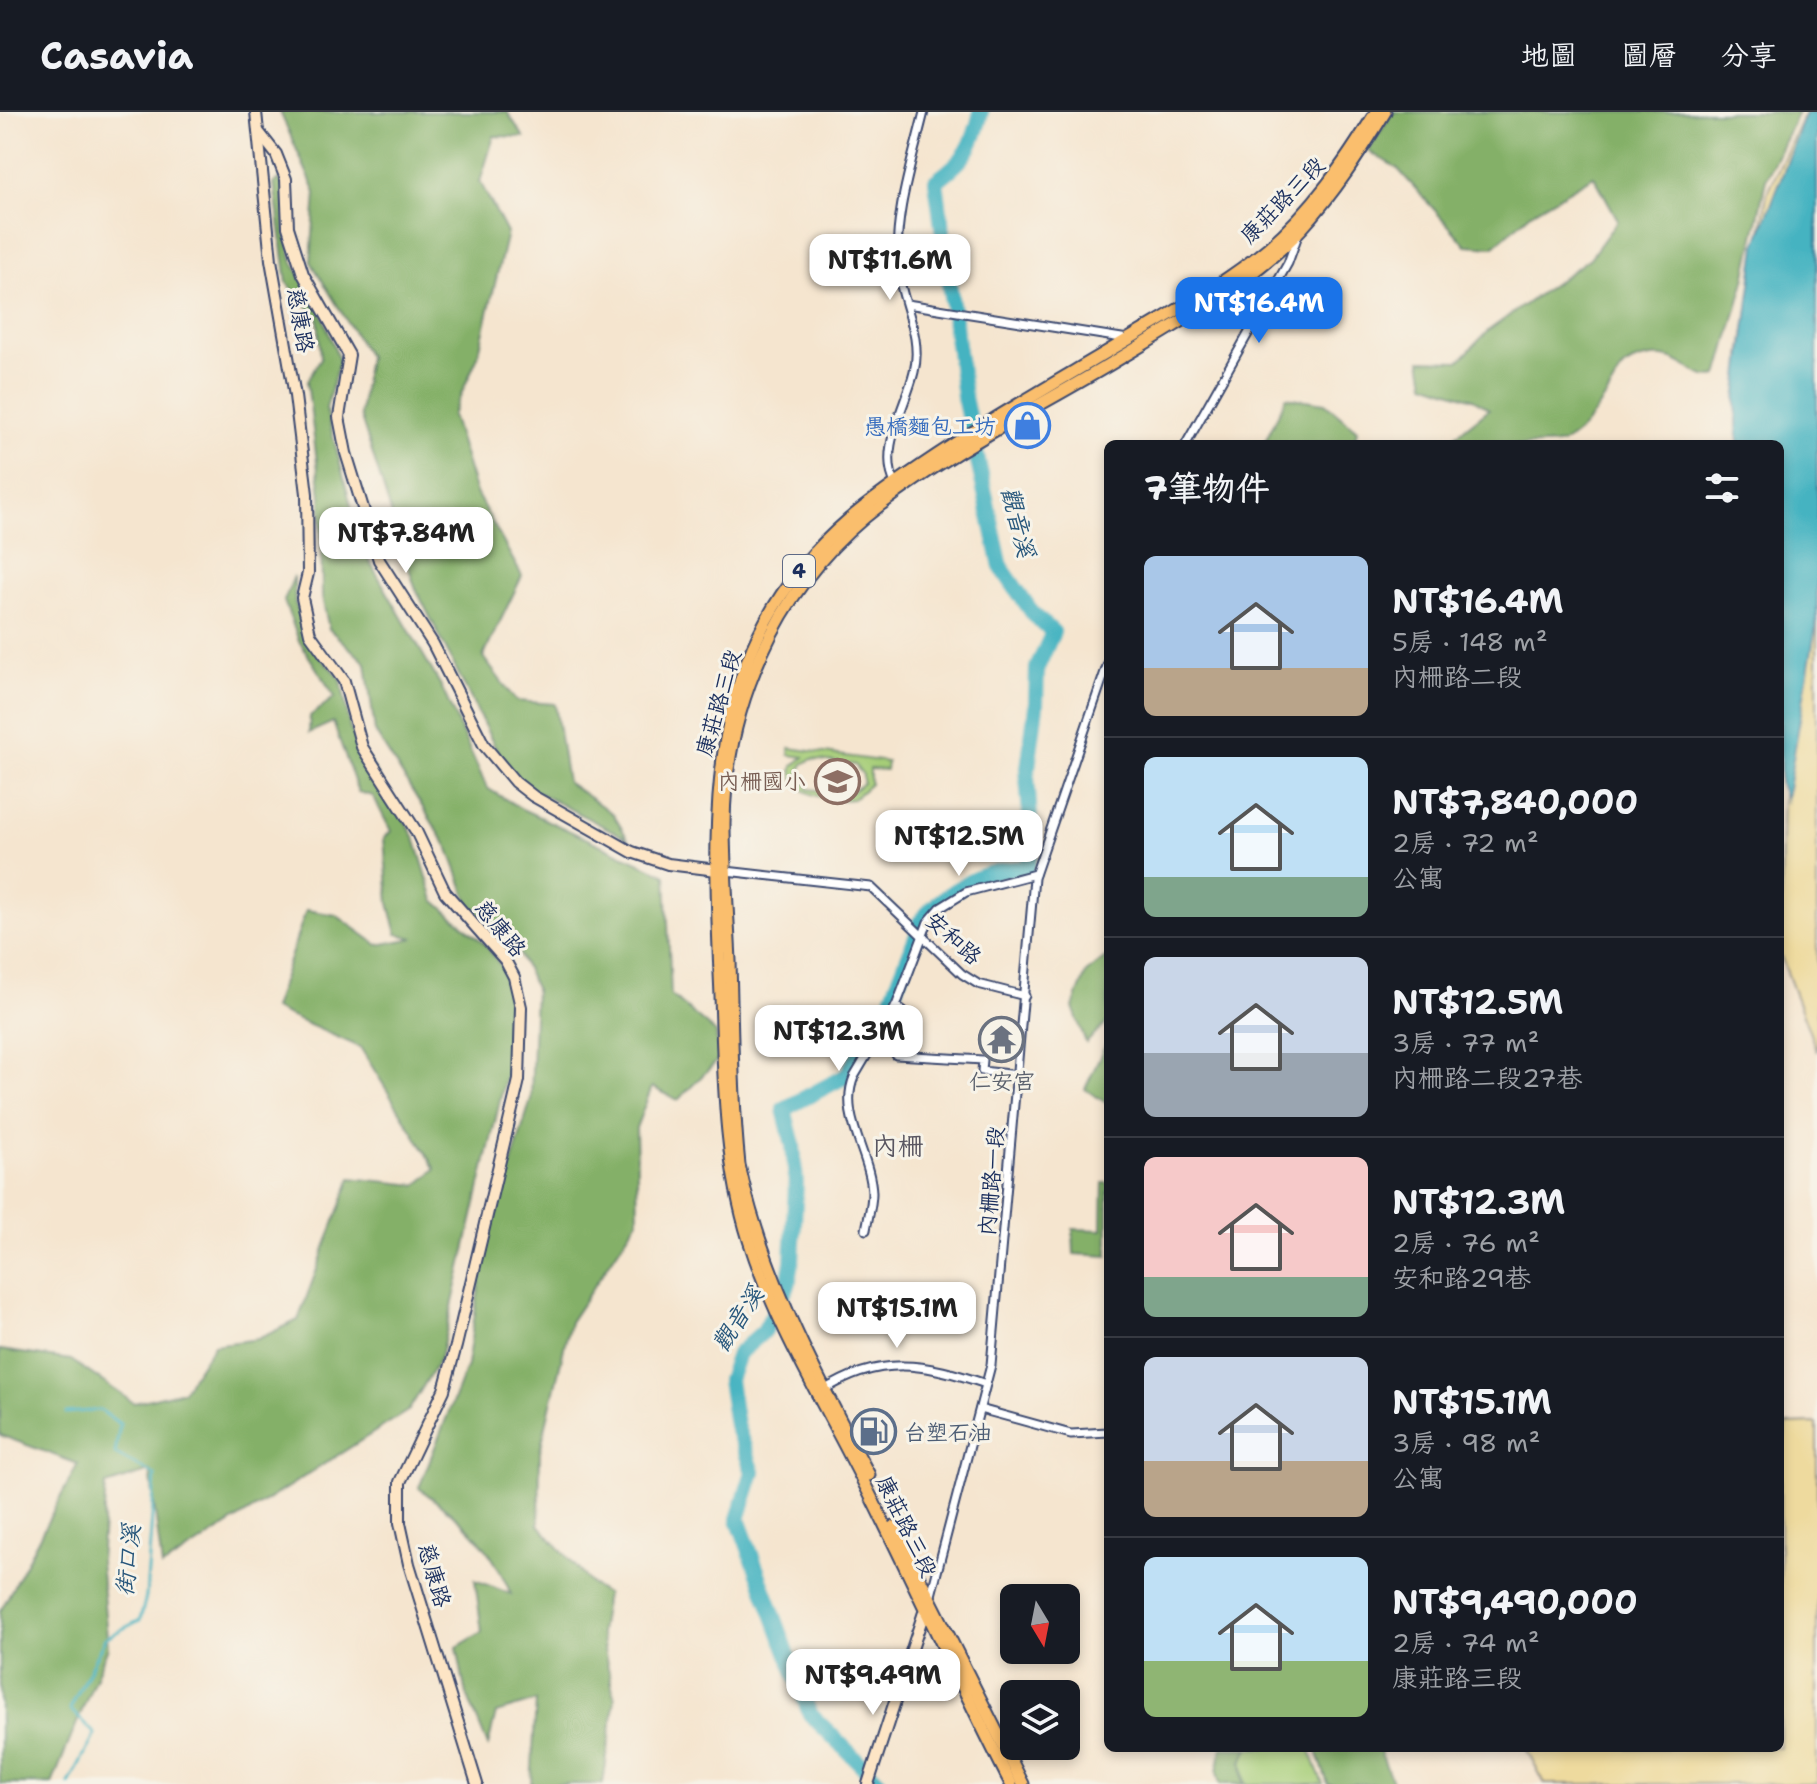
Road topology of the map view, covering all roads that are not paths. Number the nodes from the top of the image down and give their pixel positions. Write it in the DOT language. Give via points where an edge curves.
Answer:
graph roads {
  1 [pos="256,112"];
  2 [pos="924,112"];
  3 [pos="1376,112"];
  4 [pos="1385,112"];
  5 [pos="258,130"];
  6 [pos="1299,231"];
  7 [pos="907,304"];
  8 [pos="1128,339"];
  9 [pos="1188,440"];
  10 [pos="896,485"];
  11 [pos="1104,675"];
  12 [pos="721,870"];
  13 [pos="1035,874"];
  14 [pos="923,936"];
  15 [pos="1025,996"];
  16 [pos="896,1006"];
  17 [pos="1018,1075"];
  18 [pos="866,1230"];
  19 [pos="986,1384"];
  20 [pos="820,1393"];
  21 [pos="980,1409"];
  22 [pos="1104,1432"];
  23 [pos="927,1605"];
  24 [pos="957,1676"];
  25 [pos="903,1679"];
  26 [pos="868,1782"];
  27 [pos="477,1784"];
  28 [pos="1011,1784"];
  29 [pos="1023,1784"];
  1 -- 5 [label="street, 慈康路"];
  2 -- 7 [label="street" via="899,227 898,271"];
  3 -- 8 [label="main road, 康莊路三段 / 4" via="1331,182 1268,248"];
  4 -- 6 [label="main road, 康莊路三段 / 4" via="1345,178"];
  5 -- 12 [label="street" via="286,179 288,227 303,274 349,355 339,417 379,560 433,644 484,745 533,796 632,852 668,864"];
  5 -- 27 [label="street, 慈康路" via="271,260 307,494 308,562 302,598 310,634 344,681 362,747 416,831 445,892 505,960 521,1007 519,1080 456,1346 444,1390 400,1482 400,1523 409,1564"];
  6 -- 9 [label="street" via="1288,263"];
  6 -- 12 [label="main road, 康莊路三段 / 4" via="1248,274 1171,326 899,493 864,518 816,566 779,615 740,717"];
  7 -- 8 [label="street"];
  7 -- 10 [label="street" via="916,369 889,461"];
  8 -- 10 [label="main road, 康莊路三段 / 4"];
  10 -- 12 [label="main road, 康莊路三段 / 4" via="843,525 806,563 789,582 756,641 731,711 721,761 715,823"];
  11 -- 13 [label="street, 內柵路一段"];
  12 -- 14 [label="street, 安和路" via="871,887"];
  12 -- 20 [label="main road, 康莊路三段 / 4" via="739,1165 771,1290"];
  13 -- 14 [label="street" via="966,892 940,908"];
  13 -- 15 [label="street, 內柵路一段"];
  14 -- 15 [label="street, 安和路" via="978,984"];
  14 -- 16 [label="street"];
  15 -- 17 [label="street, 內柵路一段"];
  16 -- 17 [label="street" via="909,1016 896,1055 983,1060 982,1071"];
  16 -- 18 [label="street" via="849,1088 872,1191"];
  17 -- 19 [label="street, 內柵路一段"];
  19 -- 20 [label="street" via="937,1367 892,1366 851,1375"];
  19 -- 21 [label="street, 內柵路一段"];
  20 -- 23 [label="main road, 康莊路三段 / 4"];
  21 -- 22 [label="street" via="1071,1434"];
  21 -- 23 [label="street, 內柵路一段"];
  23 -- 24 [label="main road, 4"];
  23 -- 25 [label="street, 康莊路三段"];
  23 -- 29 [label="main road, 4"];
  24 -- 25 [label="street" via="935,1663 922,1664"];
  24 -- 28 [label="main road, 4"];
  25 -- 26 [label="street, 康莊路三段"];
}
